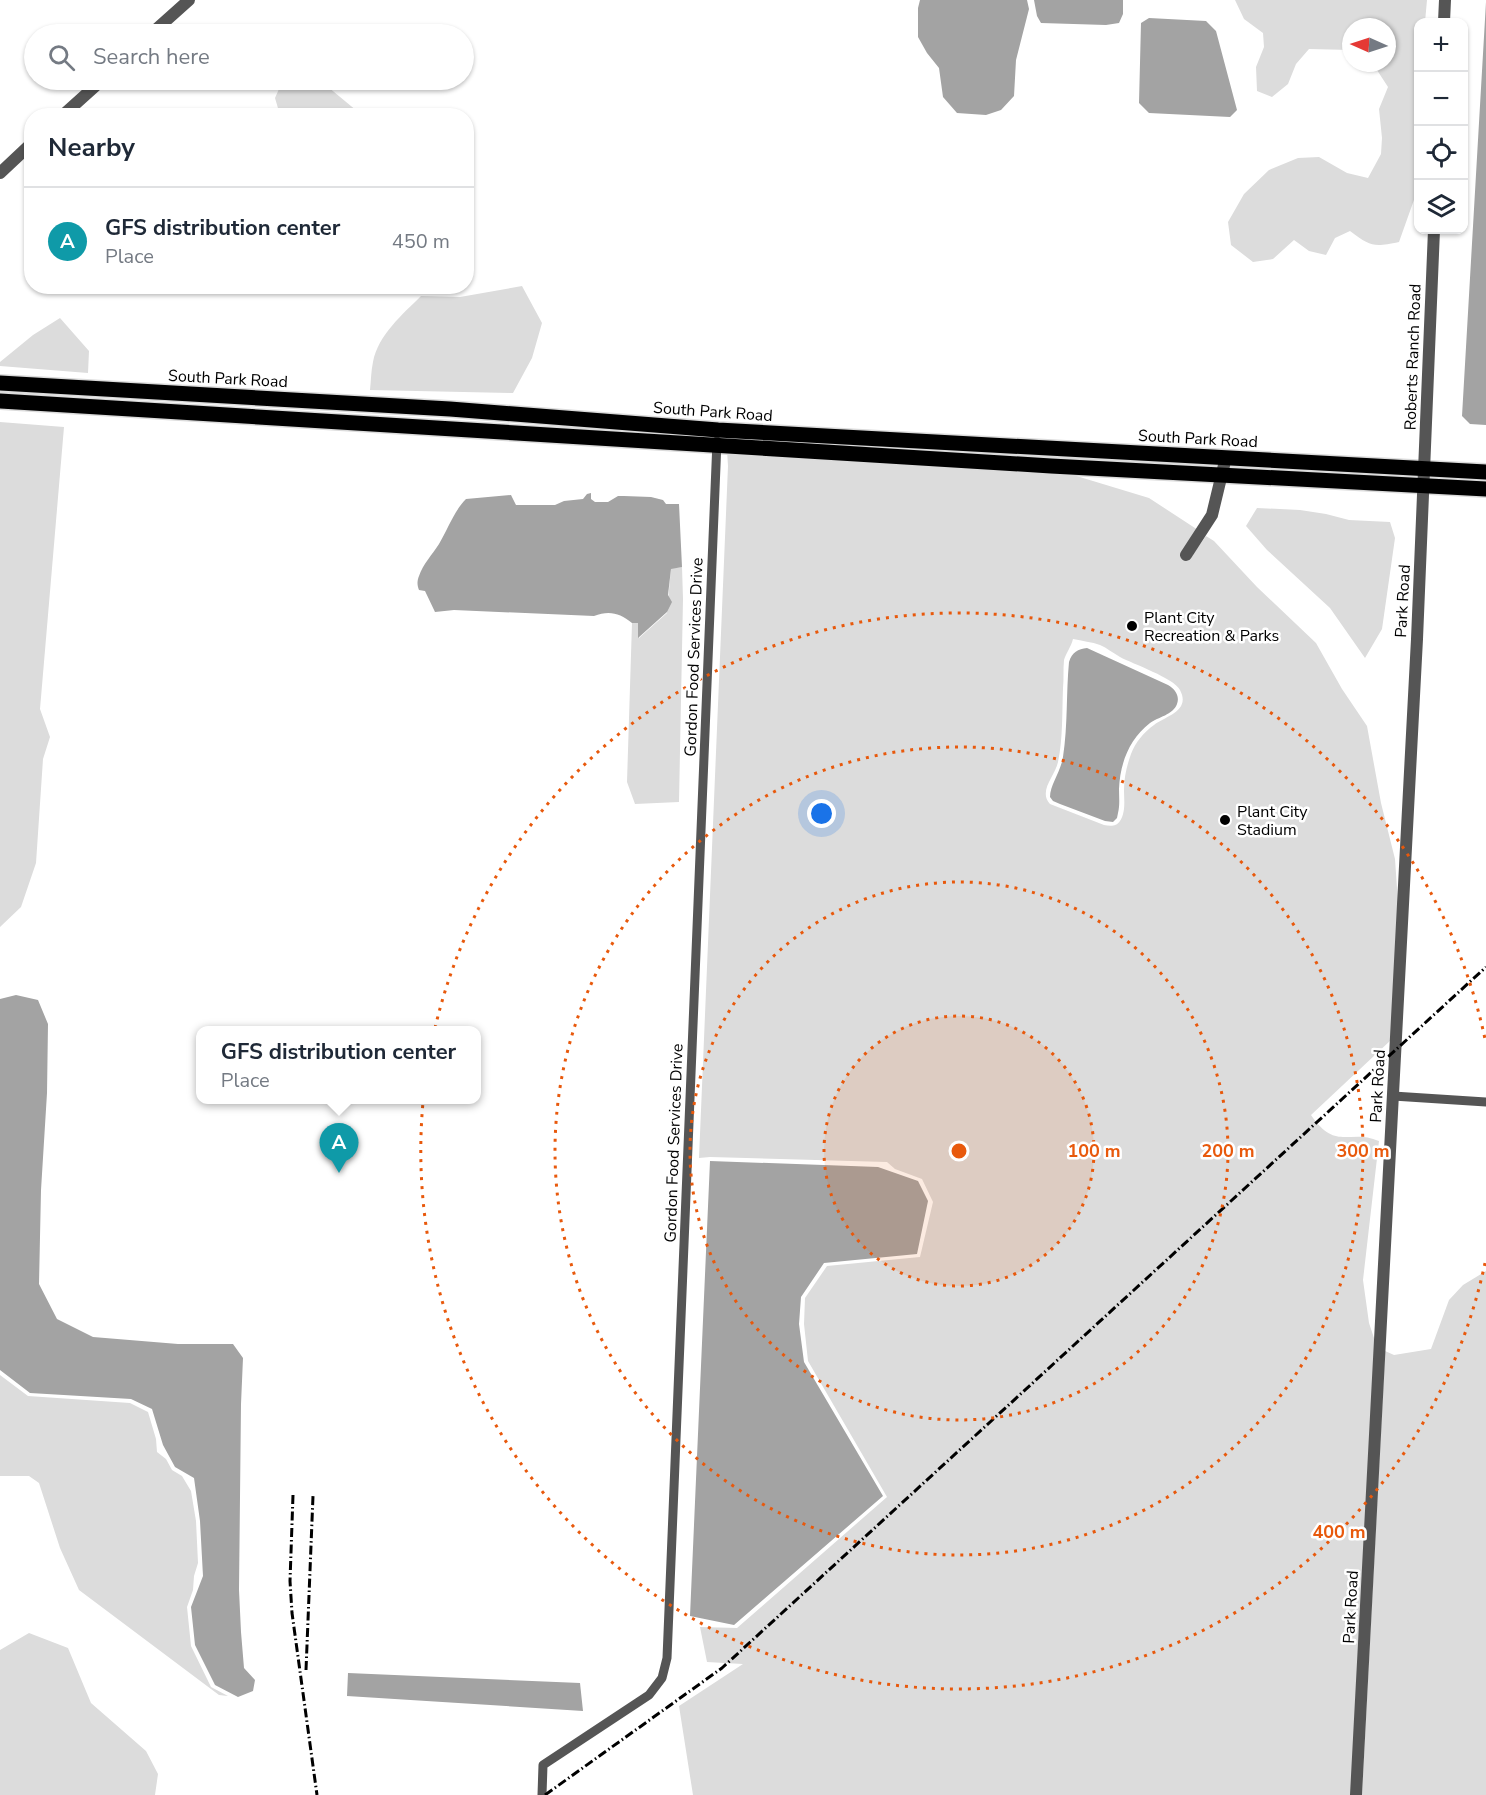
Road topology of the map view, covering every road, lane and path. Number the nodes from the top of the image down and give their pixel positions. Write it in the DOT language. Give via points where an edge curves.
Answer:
graph roads {
  1 [pos="189,0"];
  2 [pos="1445,0"];
  3 [pos="1444,18"];
  4 [pos="163,24"];
  5 [pos="91,90"];
  6 [pos="71,108"];
  7 [pos="24,150"];
  8 [pos="0,173"];
  9 [pos="1434,234"];
  10 [pos="0,382"];
  11 [pos="0,401"];
  12 [pos="717,438"];
  13 [pos="1070,449"];
  14 [pos="864,453"];
  15 [pos="1223,465"];
  16 [pos="1486,472"];
  17 [pos="1424,478"];
  18 [pos="1486,482"];
  19 [pos="1486,489"];
  20 [pos="1186,555"];
  21 [pos="1393,1096"];
  22 [pos="1486,1102"];
  23 [pos="542,1795"];
  24 [pos="1356,1795"];
  1 -- 4 [label="street"];
  2 -- 3 [label="street"];
  5 -- 6 [label="street"];
  7 -- 8 [label="street"];
  9 -- 17 [label="street, Roberts Ranch Road"];
  10 -- 12 [label="main road, South Park Road" via="450,409"];
  11 -- 12 [label="main road, South Park Road" via="653,441"];
  12 -- 13 [label="main road, South Park Road" via="835,444 871,438"];
  12 -- 14 [label="main road, South Park Road"];
  12 -- 23 [label="street, Gordon Food Services Drive" via="667,1658 662,1678 649,1695 543,1765"];
  13 -- 14 [label="main road" via="1047,459 872,449"];
  13 -- 15 [label="main road, South Park Road"];
  14 -- 15 [label="main road, South Park Road" via="1085,467"];
  15 -- 17 [label="main road, South Park Road"];
  15 -- 17 [label="main road, South Park Road" via="1298,479"];
  15 -- 20 [label="street" via="1212,515"];
  16 -- 17 [label="main road"];
  17 -- 18 [label="main road"];
  17 -- 19 [label="main road"];
  17 -- 21 [label="street, Park Road"];
  21 -- 22 [label="street"];
  21 -- 24 [label="street, Park Road"];
}
